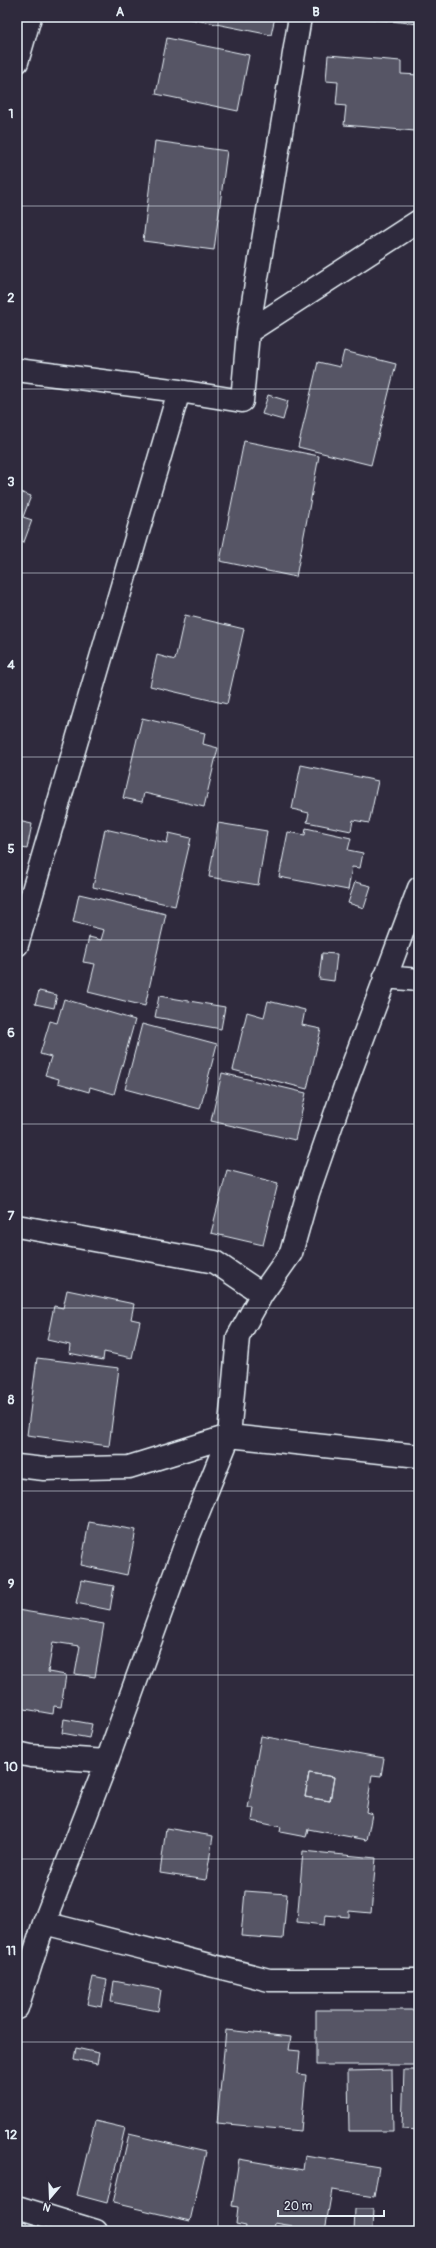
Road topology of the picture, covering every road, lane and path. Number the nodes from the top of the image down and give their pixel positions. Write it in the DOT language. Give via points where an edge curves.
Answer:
graph roads {
  1 [pos="30,17"];
  2 [pos="300,17"];
  3 [pos="17,62"];
  4 [pos="419,221"];
  5 [pos="248,332"];
  6 [pos="17,370"];
  7 [pos="179,391"];
  8 [pos="419,888"];
  9 [pos="17,945"];
  10 [pos="385,977"];
  11 [pos="419,980"];
  12 [pos="17,1226"];
  13 [pos="262,1294"];
  14 [pos="229,1436"];
  15 [pos="419,1456"];
  16 [pos="17,1466"];
  17 [pos="17,1752"];
  18 [pos="106,1761"];
  19 [pos="44,1923"];
  20 [pos="419,1980"];
  21 [pos="17,2007"];
  22 [pos="17,2207"];
  23 [pos="96,2231"];
  1 -- 3 [label="street"];
  2 -- 5 [label="street"];
  4 -- 5 [label="street"];
  5 -- 7 [label="street" via="242,401"];
  6 -- 7 [label="street"];
  7 -- 9 [label="street"];
  8 -- 10 [label="street"];
  10 -- 11 [label="street"];
  10 -- 13 [label="street" via="310,1186 291,1252"];
  12 -- 13 [label="street" via="215,1262"];
  13 -- 14 [label="street" via="238,1337"];
  14 -- 15 [label="street"];
  14 -- 16 [label="street" via="129,1467"];
  14 -- 18 [label="street" via="187,1540"];
  17 -- 18 [label="street" via="31,1756"];
  18 -- 19 [label="street"];
  19 -- 20 [label="street" via="269,1980"];
  19 -- 21 [label="street"];
  22 -- 23 [label="street"];
}
